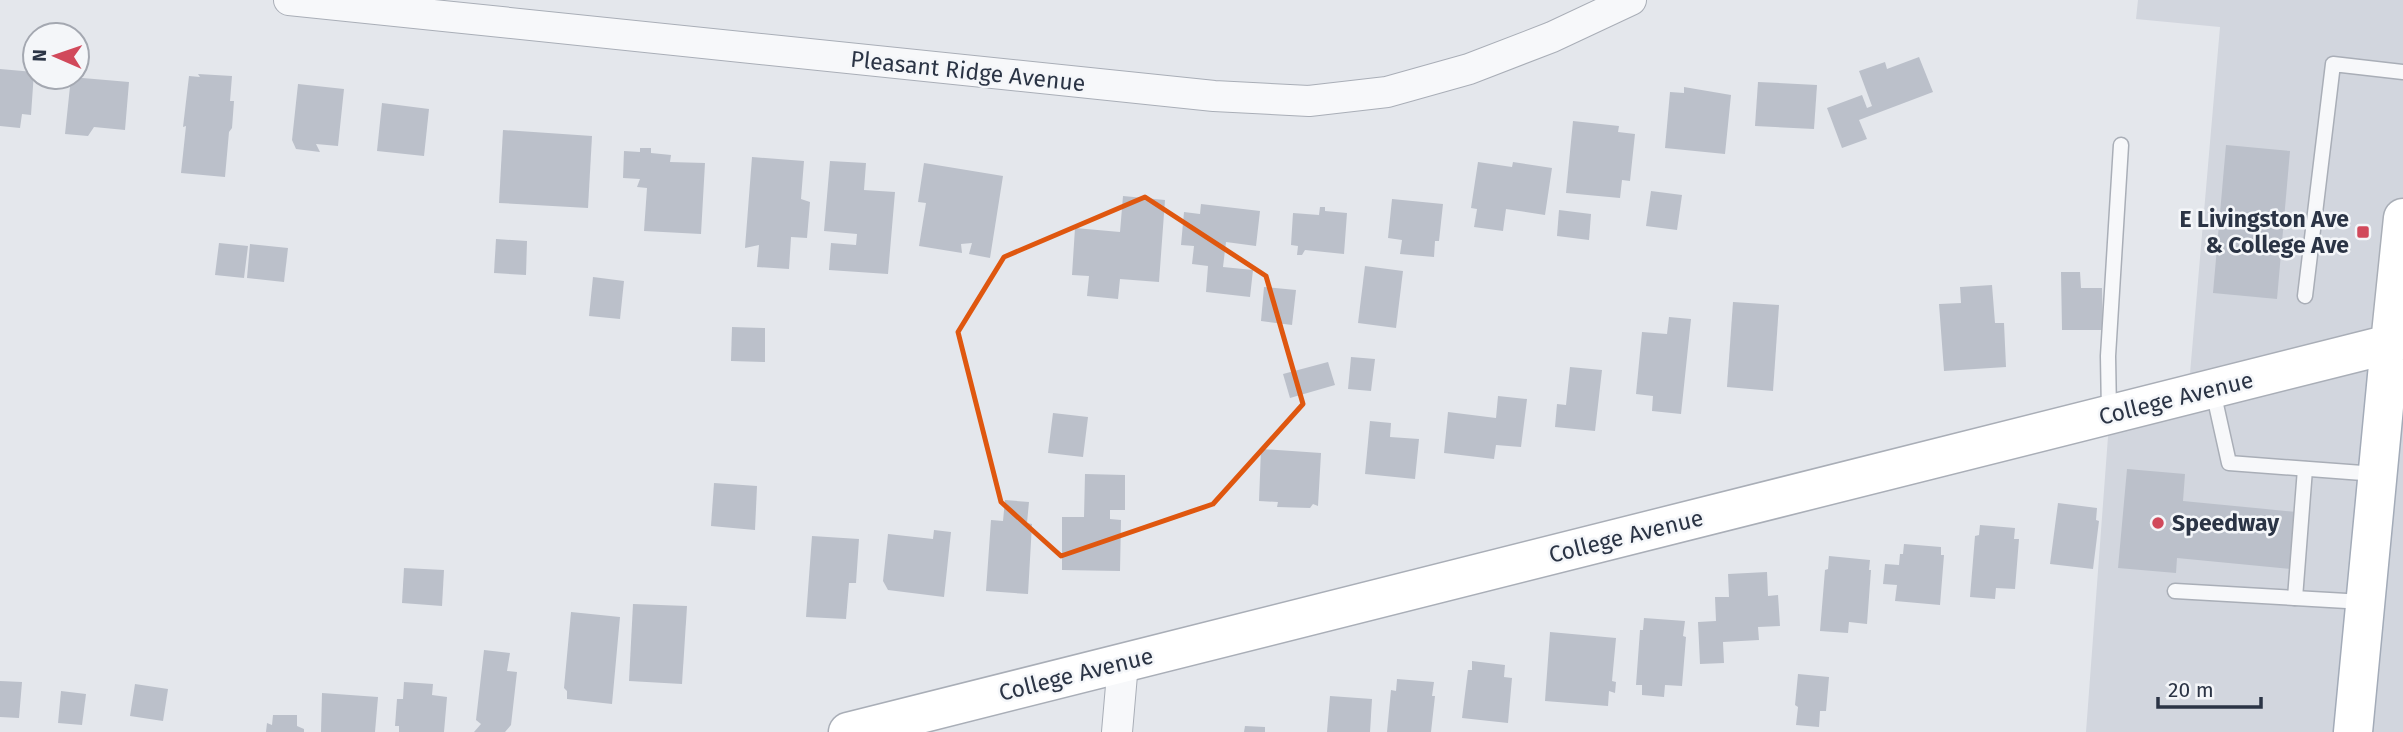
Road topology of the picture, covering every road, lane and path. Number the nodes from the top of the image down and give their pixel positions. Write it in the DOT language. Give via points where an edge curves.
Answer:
graph roads {
  1 [pos="289,0"];
  2 [pos="1631,0"];
  3 [pos="2403,72"];
  4 [pos="2121,145"];
  5 [pos="2403,218"];
  6 [pos="2305,296"];
  7 [pos="2399,334"];
  8 [pos="2212,389"];
  9 [pos="2109,414"];
  10 [pos="2305,469"];
  11 [pos="2378,474"];
  12 [pos="2175,591"];
  13 [pos="2295,598"];
  14 [pos="2365,602"];
  15 [pos="1123,663"];
  16 [pos="848,732"];
  17 [pos="1117,732"];
  18 [pos="2353,732"];
  1 -- 2 [label="street, Pleasant Ridge Avenue" via="1214,96 1309,101 1387,92 1469,69"];
  3 -- 6 [label="lane" via="2333,65"];
  4 -- 9 [label="lane" via="2108,356"];
  5 -- 7 [label="main road"];
  7 -- 8 [label="main road, College Avenue"];
  7 -- 11 [label="main road"];
  8 -- 9 [label="main road, College Avenue"];
  8 -- 10 [label="lane" via="2229,463"];
  9 -- 15 [label="main road, College Avenue"];
  10 -- 11 [label="lane"];
  10 -- 13 [label="lane"];
  11 -- 14 [label="main road"];
  12 -- 13 [label="lane"];
  13 -- 14 [label="lane"];
  14 -- 18 [label="main road"];
  15 -- 16 [label="main road, College Avenue"];
  15 -- 17 [label="street"];
}
